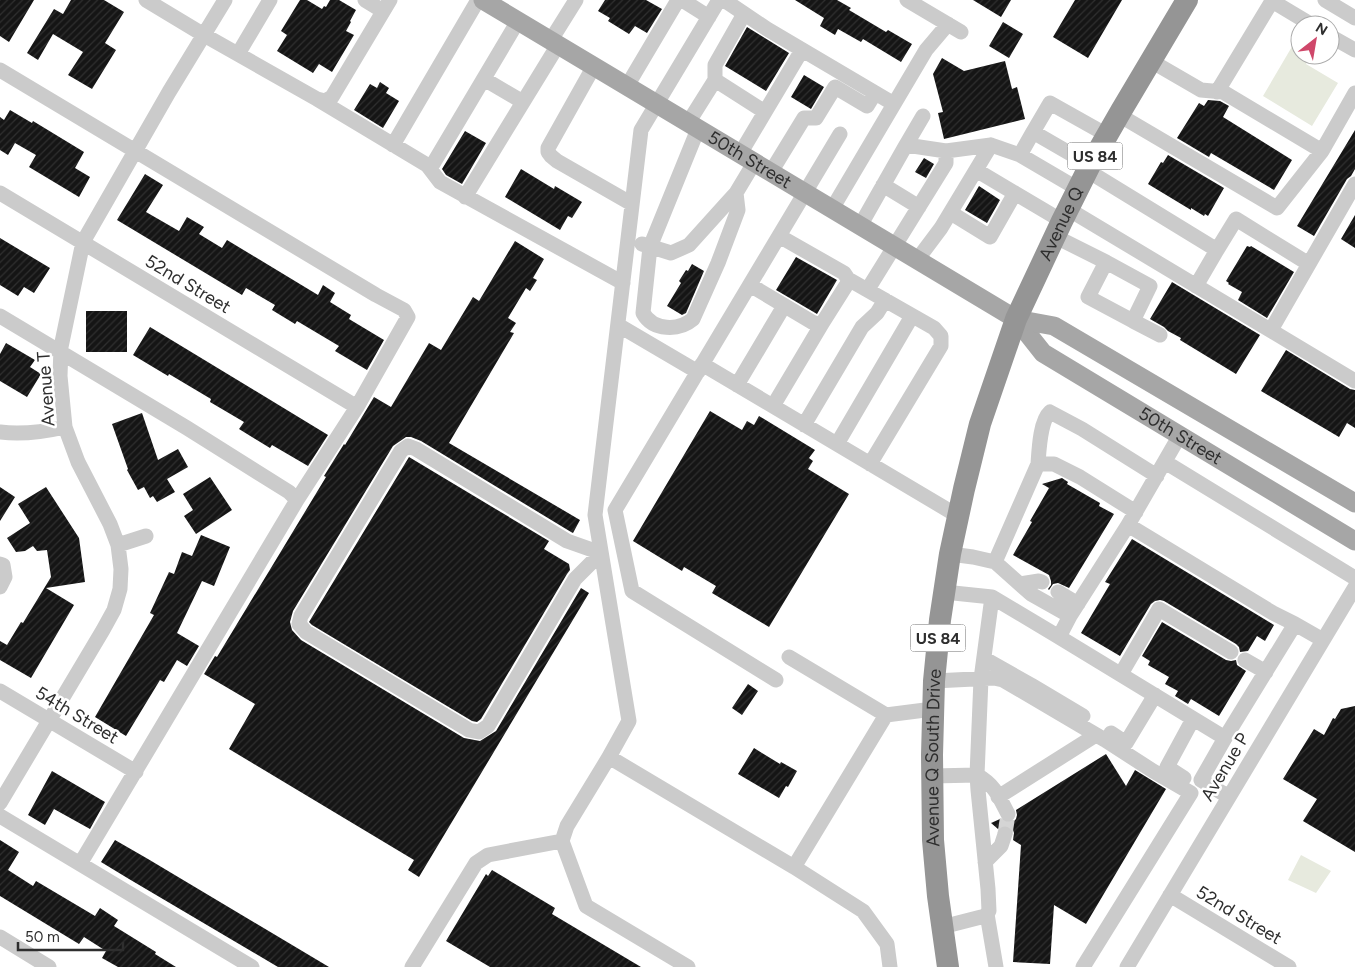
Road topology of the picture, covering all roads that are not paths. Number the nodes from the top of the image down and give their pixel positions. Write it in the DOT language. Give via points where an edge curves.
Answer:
graph roads {
  1 [pos="146,0"];
  2 [pos="225,0"];
  3 [pos="270,0"];
  4 [pos="365,0"];
  5 [pos="478,0"];
  6 [pos="483,0"];
  7 [pos="576,0"];
  8 [pos="678,0"];
  9 [pos="682,0"];
  10 [pos="718,0"];
  11 [pos="724,0"];
  12 [pos="907,0"];
  13 [pos="1187,0"];
  14 [pos="1325,0"];
  15 [pos="387,5"];
  16 [pos="505,5"];
  17 [pos="1343,5"];
  18 [pos="744,14"];
  19 [pos="1295,15"];
  20 [pos="709,17"];
  21 [pos="1355,18"];
  22 [pos="518,21"];
  23 [pos="948,24"];
  24 [pos="961,32"];
  25 [pos="204,35"];
  26 [pos="555,42"];
  27 [pos="1340,42"];
  28 [pos="802,50"];
  29 [pos="1355,50"];
  30 [pos="238,54"];
  31 [pos="1151,61"];
  32 [pos="594,66"];
  33 [pos="829,66"];
  34 [pos="0,70"];
  35 [pos="484,79"];
  36 [pos="714,80"];
  37 [pos="627,86"];
  38 [pos="835,87"];
  39 [pos="1217,92"];
  40 [pos="875,93"];
  41 [pos="1355,93"];
  42 [pos="317,99"];
  43 [pos="523,102"];
  44 [pos="657,104"];
  45 [pos="894,104"];
  46 [pos="765,112"];
  47 [pos="1119,115"];
  48 [pos="922,116"];
  49 [pos="693,126"];
  50 [pos="1033,132"];
  51 [pos="840,134"];
  52 [pos="1107,135"];
  53 [pos="393,145"];
  54 [pos="906,145"];
  55 [pos="991,145"];
  56 [pos="135,151"];
  57 [pos="946,151"];
  58 [pos="1322,151"];
  59 [pos="1020,155"];
  60 [pos="747,158"];
  61 [pos="430,169"];
  62 [pos="771,172"];
  63 [pos="979,172"];
  64 [pos="1086,175"];
  65 [pos="1355,184"];
  66 [pos="883,185"];
  67 [pos="0,193"];
  68 [pos="805,193"];
  69 [pos="1015,193"];
  70 [pos="736,194"];
  71 [pos="466,197"];
  72 [pos="632,204"];
  73 [pos="919,207"];
  74 [pos="832,209"];
  75 [pos="954,215"];
  76 [pos="1061,222"];
  77 [pos="860,226"];
  78 [pos="780,236"];
  79 [pos="628,238"];
  80 [pos="83,242"];
  81 [pos="650,247"];
  82 [pos="895,247"];
  83 [pos="1217,250"];
  84 [pos="917,260"];
  85 [pos="1106,262"];
  86 [pos="1309,264"];
  87 [pos="848,279"];
  88 [pos="623,283"];
  89 [pos="750,285"];
  90 [pos="1196,286"];
  91 [pos="868,289"];
  92 [pos="885,300"];
  93 [pos="784,306"];
  94 [pos="0,316"];
  95 [pos="912,316"];
  96 [pos="1016,319"];
  97 [pos="1133,321"];
  98 [pos="823,322"];
  99 [pos="618,325"];
  100 [pos="1271,330"];
  101 [pos="1160,335"];
  102 [pos="61,352"];
  103 [pos="700,368"];
  104 [pos="1355,381"];
  105 [pos="737,385"];
  106 [pos="357,406"];
  107 [pos="773,406"];
  108 [pos="804,425"];
  109 [pos="65,427"];
  110 [pos="0,432"];
  111 [pos="1180,435"];
  112 [pos="837,444"];
  113 [pos="1165,462"];
  114 [pos="870,464"];
  115 [pos="1038,464"];
  116 [pos="1157,476"];
  117 [pos="297,500"];
  118 [pos="1355,503"];
  119 [pos="1136,512"];
  120 [pos="958,516"];
  121 [pos="1128,526"];
  122 [pos="146,536"];
  123 [pos="1355,541"];
  124 [pos="118,545"];
  125 [pos="601,553"];
  126 [pos="950,554"];
  127 [pos="995,562"];
  128 [pos="0,564"];
  129 [pos="1355,578"];
  130 [pos="1042,582"];
  131 [pos="1020,584"];
  132 [pos="0,587"];
  133 [pos="1355,588"];
  134 [pos="944,592"];
  135 [pos="1058,592"];
  136 [pos="992,597"];
  137 [pos="1074,610"];
  138 [pos="1295,624"];
  139 [pos="1059,637"];
  140 [pos="1323,640"];
  141 [pos="1231,652"];
  142 [pos="789,657"];
  143 [pos="985,659"];
  144 [pos="1245,660"];
  145 [pos="1266,672"];
  146 [pos="1121,674"];
  147 [pos="982,679"];
  148 [pos="776,680"];
  149 [pos="934,681"];
  150 [pos="0,690"];
  151 [pos="1155,695"];
  152 [pos="933,709"];
  153 [pos="886,715"];
  154 [pos="1193,719"];
  155 [pos="50,721"];
  156 [pos="1096,735"];
  157 [pos="1225,738"];
  158 [pos="609,757"];
  159 [pos="136,772"];
  160 [pos="977,775"];
  161 [pos="932,776"];
  162 [pos="1201,780"];
  163 [pos="1229,796"];
  164 [pos="998,797"];
  165 [pos="0,803"];
  166 [pos="1008,814"];
  167 [pos="0,816"];
  168 [pos="1005,834"];
  169 [pos="562,841"];
  170 [pos="985,862"];
  171 [pos="80,864"];
  172 [pos="794,867"];
  173 [pos="1170,895"];
  174 [pos="987,914"];
  175 [pos="942,927"];
  176 [pos="0,937"];
  177 [pos="49,967"];
  178 [pos="252,967"];
  179 [pos="412,967"];
  180 [pos="688,967"];
  181 [pos="890,967"];
  182 [pos="948,967"];
  183 [pos="996,967"];
  184 [pos="1083,967"];
  185 [pos="1127,967"];
  186 [pos="1289,967"];
  1 -- 25 [label="street"];
  2 -- 25 [label="street, Avenue T"];
  3 -- 30 [label="street"];
  4 -- 15 [label="street"];
  5 -- 53 [label="street"];
  6 -- 16 [label="main road, 50th Street"];
  7 -- 26 [label="street"];
  8 -- 37 [label="street"];
  9 -- 20 [label="street"];
  10 -- 20 [label="street"];
  11 -- 18 [label="street"];
  12 -- 23 [label="street"];
  13 -- 31 [label="highway, Avenue Q / US 84"];
  14 -- 17 [label="street"];
  15 -- 42 [label="street" via="332,97 325,102"];
  16 -- 22 [label="main road, 50th Street"];
  17 -- 21 [label="street"];
  18 -- 28 [label="street"];
  18 -- 36 [label="street" via="715,65"];
  19 -- 39 [label="street" via="1272,1"];
  20 -- 44 [label="street"];
  22 -- 26 [label="main road, 50th Street"];
  22 -- 35 [label="street"];
  23 -- 24 [label="street"];
  23 -- 45 [label="street" via="926,50"];
  25 -- 30 [label="street"];
  25 -- 56 [label="street, Avenue T"];
  26 -- 32 [label="main road, 50th Street"];
  26 -- 43 [label="street"];
  27 -- 29 [label="street"];
  28 -- 33 [label="street"];
  28 -- 46 [label="street"];
  30 -- 42 [label="street"];
  31 -- 39 [label="street" via="1201,90"];
  31 -- 47 [label="highway, Avenue Q / US 84"];
  32 -- 37 [label="main road, 50th Street"];
  32 -- 72 [label="street" via="548,152 557,161"];
  33 -- 38 [label="street"];
  33 -- 40 [label="street"];
  34 -- 56 [label="street"];
  35 -- 43 [label="street"];
  35 -- 61 [label="street"];
  36 -- 46 [label="street"];
  36 -- 49 [label="street"];
  37 -- 44 [label="main road, 50th Street"];
  38 -- 40 [label="street" via="867,106"];
  38 -- 62 [label="street" via="816,118 804,118"];
  39 -- 58 [label="street" via="1224,92"];
  40 -- 45 [label="street"];
  41 -- 58 [label="street"];
  42 -- 53 [label="street"];
  43 -- 71 [label="street"];
  44 -- 49 [label="main road, 50th Street"];
  44 -- 72 [label="street" via="641,130"];
  45 -- 74 [label="street"];
  46 -- 60 [label="street"];
  47 -- 52 [label="highway, Avenue Q / US 84"];
  47 -- 58 [label="street" via="1277,208"];
  48 -- 54 [label="street"];
  49 -- 60 [label="main road, 50th Street"];
  49 -- 81 [label="street"];
  50 -- 52 [label="street" via="1050,103"];
  50 -- 59 [label="street"];
  50 -- 64 [label="street"];
  51 -- 68 [label="street"];
  52 -- 64 [label="highway, Avenue Q / US 84"];
  53 -- 61 [label="street"];
  54 -- 57 [label="street"];
  54 -- 66 [label="street"];
  55 -- 57 [label="street"];
  55 -- 59 [label="street"];
  55 -- 63 [label="street"];
  56 -- 80 [label="street, Avenue T"];
  56 -- 106 [label="street" via="404,310 408,317"];
  57 -- 73 [label="street" via="946,163"];
  59 -- 64 [label="street"];
  60 -- 62 [label="main road, 50th Street"];
  60 -- 70 [label="street"];
  61 -- 71 [label="street" via="440,182"];
  62 -- 68 [label="main road, 50th Street"];
  63 -- 69 [label="street"];
  63 -- 75 [label="street"];
  64 -- 76 [label="highway, Avenue Q / US 84"];
  64 -- 83 [label="street"];
  65 -- 86 [label="street"];
  66 -- 73 [label="street"];
  66 -- 77 [label="street"];
  67 -- 80 [label="street, 52nd Street"];
  68 -- 74 [label="main road, 50th Street"];
  68 -- 78 [label="street"];
  69 -- 75 [label="street" via="990,236"];
  69 -- 76 [label="street"];
  70 -- 81 [label="street" via="689,244 671,253"];
  70 -- 81 [label="street" via="738,210 693,319 687,324 677,328 659,326 646,319 643,313"];
  71 -- 88 [label="street"];
  72 -- 79 [label="street"];
  73 -- 82 [label="street"];
  74 -- 77 [label="main road, 50th Street"];
  75 -- 84 [label="street"];
  76 -- 85 [label="street"];
  76 -- 90 [label="street"];
  76 -- 96 [label="highway, Avenue Q / US 84"];
  77 -- 82 [label="main road, 50th Street"];
  78 -- 87 [label="street" via="844,273"];
  78 -- 89 [label="street"];
  79 -- 81 [label="street"];
  79 -- 88 [label="street"];
  80 -- 102 [label="street, Avenue T"];
  80 -- 106 [label="street, 52nd Street"];
  82 -- 84 [label="main road, 50th Street"];
  82 -- 91 [label="street"];
  83 -- 86 [label="street" via="1236,219"];
  83 -- 90 [label="street"];
  84 -- 96 [label="main road, 50th Street"];
  85 -- 97 [label="street" via="1150,286"];
  85 -- 97 [label="street" via="1088,297"];
  86 -- 100 [label="street"];
  87 -- 91 [label="street"];
  87 -- 98 [label="street"];
  88 -- 99 [label="street"];
  89 -- 93 [label="street"];
  89 -- 103 [label="street"];
  90 -- 100 [label="street"];
  91 -- 92 [label="street"];
  92 -- 95 [label="street"];
  92 -- 108 [label="street" via="877,314 862,327"];
  93 -- 98 [label="street" via="812,322"];
  93 -- 105 [label="street"];
  94 -- 102 [label="street"];
  95 -- 112 [label="street"];
  95 -- 114 [label="street" via="934,328 941,336 941,346"];
  96 -- 111 [label="main road, 50th Street" via="1043,353"];
  96 -- 118 [label="main road, 50th Street" via="1054,326"];
  96 -- 120 [label="highway, Avenue Q South Drive / US 84" via="980,424"];
  97 -- 101 [label="street"];
  98 -- 107 [label="street"];
  99 -- 103 [label="street"];
  99 -- 125 [label="street" via="595,515"];
  100 -- 104 [label="street"];
  102 -- 109 [label="street, Avenue T"];
  102 -- 117 [label="street" via="289,492"];
  103 -- 105 [label="street"];
  103 -- 148 [label="street" via="615,510 632,591"];
  105 -- 107 [label="street"];
  106 -- 117 [label="street"];
  107 -- 108 [label="street"];
  108 -- 112 [label="street"];
  109 -- 110 [label="street" via="40,432"];
  109 -- 124 [label="street, Avenue T"];
  111 -- 113 [label="street"];
  111 -- 123 [label="main road, 50th Street"];
  112 -- 114 [label="street"];
  113 -- 116 [label="street"];
  113 -- 129 [label="street"];
  114 -- 120 [label="street"];
  115 -- 116 [label="street" via="1041,434 1050,412"];
  115 -- 119 [label="street" via="1054,464 1080,476"];
  115 -- 127 [label="street"];
  116 -- 119 [label="street"];
  117 -- 159 [label="street"];
  119 -- 121 [label="street"];
  120 -- 126 [label="highway, Avenue Q South Drive / US 84"];
  121 -- 137 [label="street"];
  121 -- 138 [label="street"];
  122 -- 124 [label="street"];
  124 -- 155 [label="street, Avenue T" via="120,590 114,610"];
  125 -- 125 [label="street" via="567,541 408,446 401,451 299,624 306,632 469,730 479,732 488,726 575,579"];
  125 -- 158 [label="street" via="629,721"];
  126 -- 127 [label="street"];
  126 -- 134 [label="highway, Avenue Q South Drive / US 84"];
  127 -- 131 [label="street"];
  128 -- 132 [label="street" via="5,577"];
  130 -- 131 [label="street"];
  131 -- 137 [label="street" via="1031,594"];
  133 -- 140 [label="street, Avenue P"];
  134 -- 136 [label="street"];
  134 -- 149 [label="highway, Avenue Q South Drive / US 84"];
  135 -- 137 [label="street"];
  136 -- 139 [label="street"];
  136 -- 143 [label="street"];
  137 -- 139 [label="street"];
  138 -- 140 [label="street"];
  138 -- 145 [label="street"];
  139 -- 146 [label="street"];
  140 -- 163 [label="street, Avenue P"];
  141 -- 146 [label="street" via="1159,609"];
  142 -- 153 [label="street"];
  143 -- 147 [label="street"];
  143 -- 151 [label="street" via="1126,743"];
  144 -- 145 [label="street"];
  145 -- 157 [label="street"];
  146 -- 151 [label="street"];
  147 -- 149 [label="street"];
  147 -- 156 [label="street" via="1003,680"];
  147 -- 160 [label="street"];
  149 -- 152 [label="highway, Avenue Q South Drive / US 84"];
  150 -- 155 [label="street, 54th Street"];
  151 -- 154 [label="street"];
  152 -- 153 [label="street"];
  152 -- 161 [label="highway, Avenue Q South Drive / US 84"];
  153 -- 172 [label="street"];
  154 -- 157 [label="street"];
  154 -- 162 [label="street" via="1167,767 1193,783"];
  155 -- 159 [label="street, 54th Street"];
  155 -- 165 [label="street, Avenue T"];
  156 -- 164 [label="street"];
  156 -- 184 [label="street" via="1191,793"];
  157 -- 162 [label="street"];
  158 -- 169 [label="street" via="567,826"];
  158 -- 172 [label="street"];
  159 -- 171 [label="street"];
  160 -- 161 [label="street"];
  160 -- 164 [label="street" via="994,788"];
  160 -- 170 [label="street"];
  161 -- 175 [label="highway, Avenue Q South Drive / US 84" via="933,840"];
  162 -- 163 [label="street"];
  163 -- 173 [label="street, Avenue P"];
  164 -- 166 [label="street"];
  167 -- 171 [label="street"];
  168 -- 170 [label="street" via="1001,846"];
  169 -- 179 [label="street" via="488,855 476,863"];
  169 -- 180 [label="street" via="586,906"];
  170 -- 174 [label="street"];
  171 -- 178 [label="street"];
  172 -- 181 [label="street" via="863,911 887,944"];
  173 -- 185 [label="street, Avenue P"];
  173 -- 186 [label="street, 52nd Street"];
  174 -- 175 [label="street"];
  174 -- 183 [label="street"];
  175 -- 182 [label="highway, Avenue Q South Drive / US 84"];
  176 -- 177 [label="street"];
}
